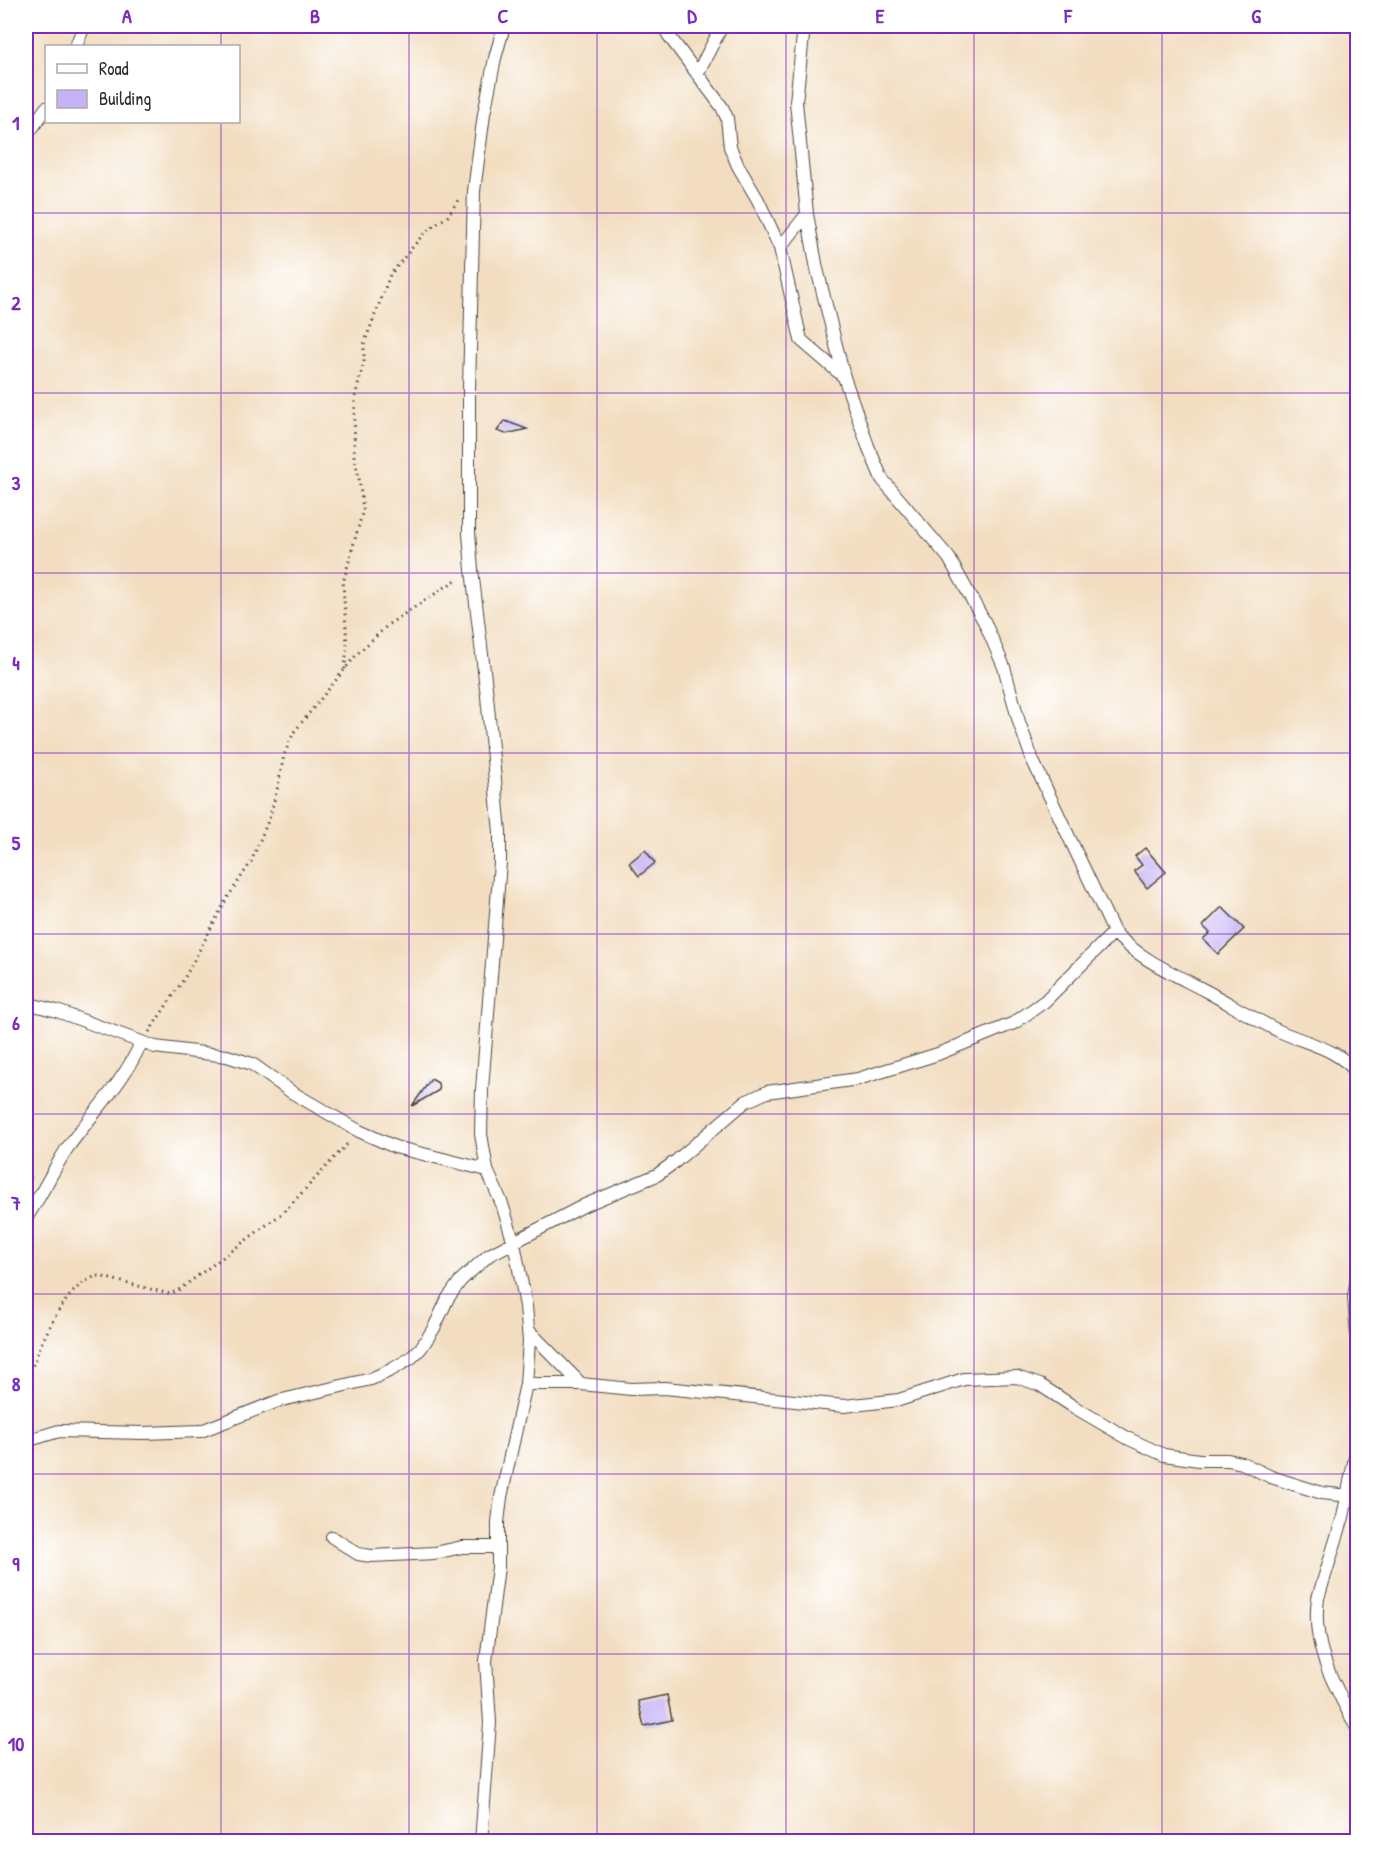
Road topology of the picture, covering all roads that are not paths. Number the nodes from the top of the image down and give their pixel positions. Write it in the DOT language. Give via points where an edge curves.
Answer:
graph roads {
  1 [pos="84,26"];
  2 [pos="504,26"];
  3 [pos="664,26"];
  4 [pos="722,26"];
  5 [pos="804,26"];
  6 [pos="76,45"];
  7 [pos="697,74"];
  8 [pos="45,109"];
  9 [pos="26,137"];
  10 [pos="807,214"];
  11 [pos="780,248"];
  12 [pos="844,377"];
  13 [pos="1114,932"];
  14 [pos="26,1004"];
  15 [pos="141,1043"];
  16 [pos="1358,1074"];
  17 [pos="487,1170"];
  18 [pos="26,1218"];
  19 [pos="514,1243"];
  20 [pos="1358,1271"];
  21 [pos="528,1330"];
  22 [pos="1358,1349"];
  23 [pos="526,1384"];
  24 [pos="580,1384"];
  25 [pos="26,1441"];
  26 [pos="1358,1442"];
  27 [pos="1352,1497"];
  28 [pos="332,1537"];
  29 [pos="498,1547"];
  30 [pos="1358,1730"];
  31 [pos="481,1842"];
  1 -- 6 [label="street"];
  2 -- 17 [label="street" via="486,103 476,173 469,389 472,570 500,832 481,1111"];
  3 -- 7 [label="street"];
  4 -- 7 [label="street"];
  5 -- 10 [label="street" via="796,102"];
  7 -- 11 [label="street" via="722,107 730,147"];
  8 -- 9 [label="street"];
  10 -- 11 [label="street"];
  10 -- 12 [label="street"];
  11 -- 12 [label="street" via="801,340"];
  12 -- 13 [label="street" via="882,479 949,558 985,623 1004,667 1033,761"];
  13 -- 16 [label="street" via="1156,965 1278,1030 1335,1053"];
  13 -- 19 [label="street" via="1046,1001 1014,1023 938,1054 858,1078 767,1092 745,1102 666,1168"];
  14 -- 15 [label="street" via="57,1011"];
  15 -- 17 [label="street" via="226,1056 252,1064 360,1131 395,1147"];
  15 -- 18 [label="street" via="126,1073 65,1152"];
  17 -- 19 [label="street"];
  19 -- 21 [label="street"];
  19 -- 25 [label="street" via="489,1255 461,1280 434,1328 411,1358 371,1379 278,1401 201,1431 59,1431"];
  20 -- 22 [label="street" via="1354,1297"];
  21 -- 23 [label="street"];
  21 -- 24 [label="street"];
  23 -- 24 [label="street"];
  23 -- 29 [label="street" via="501,1497"];
  24 -- 27 [label="street" via="665,1388 844,1406 898,1400 964,1378 1017,1377 1040,1385 1129,1439 1164,1455 1242,1463 1271,1478"];
  26 -- 27 [label="street"];
  27 -- 30 [label="street" via="1318,1598 1317,1624 1322,1657"];
  28 -- 29 [label="street" via="358,1554 371,1556"];
  29 -- 31 [label="street" via="486,1661 490,1723"];
}
